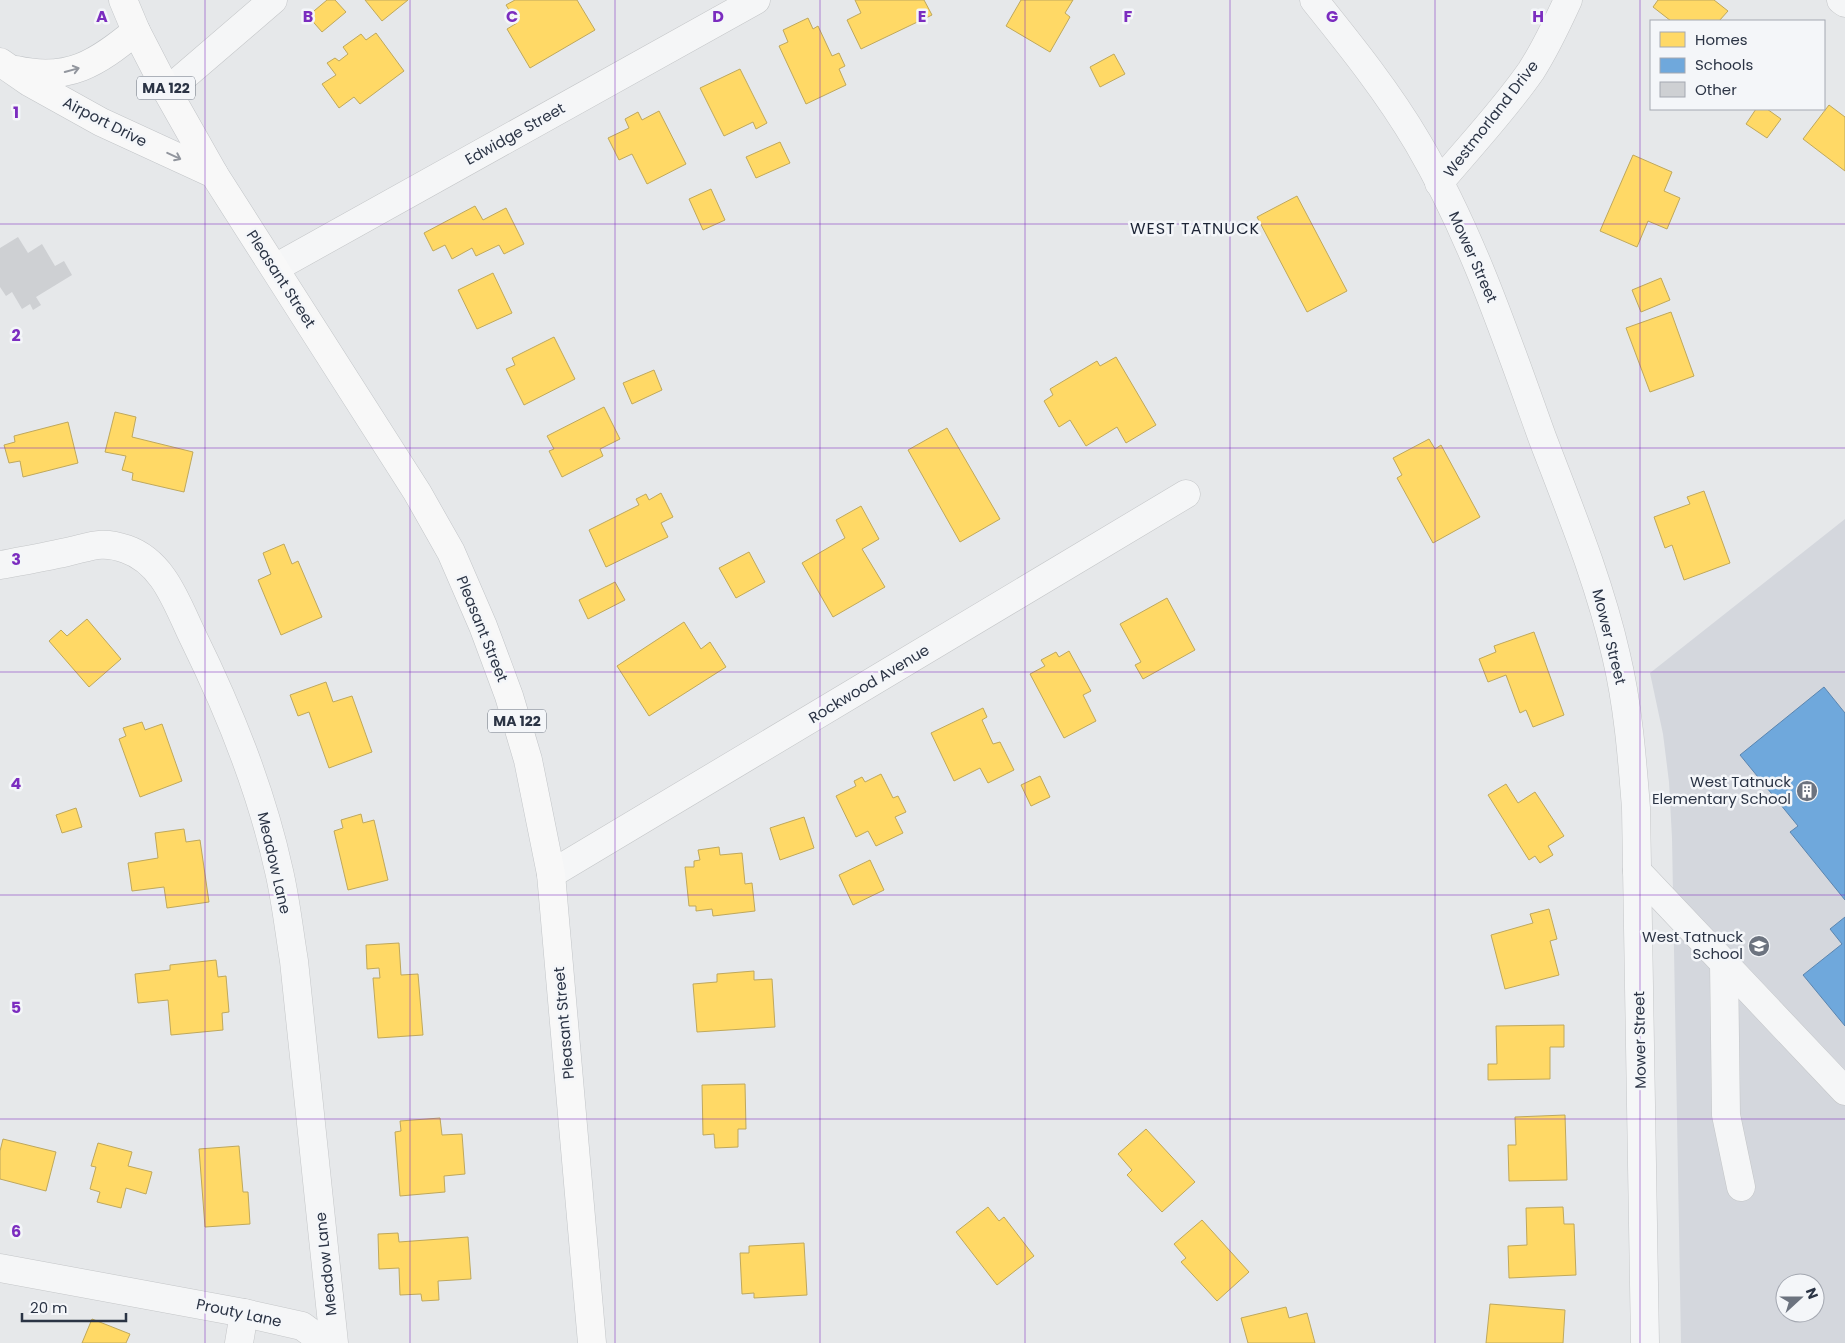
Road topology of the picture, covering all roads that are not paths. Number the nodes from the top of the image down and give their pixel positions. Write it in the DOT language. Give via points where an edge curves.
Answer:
graph roads {
  1 [pos="123,0"];
  2 [pos="273,0"];
  3 [pos="756,0"];
  4 [pos="1314,0"];
  5 [pos="1568,0"];
  6 [pos="1840,0"];
  7 [pos="1845,3"];
  8 [pos="136,31"];
  9 [pos="4,65"];
  10 [pos="167,91"];
  11 [pos="214,174"];
  12 [pos="1440,183"];
  13 [pos="274,268"];
  14 [pos="1186,494"];
  15 [pos="0,565"];
  16 [pos="1637,871"];
  17 [pos="551,874"];
  18 [pos="1724,962"];
  19 [pos="1845,1091"];
  20 [pos="1741,1187"];
  21 [pos="0,1268"];
  22 [pos="244,1313"];
  23 [pos="239,1343"];
  24 [pos="325,1343"];
  25 [pos="334,1343"];
  26 [pos="592,1343"];
  27 [pos="1646,1343"];
  1 -- 8 [label="main road, Pleasant Street / MA 122"];
  2 -- 10 [label="street"];
  3 -- 13 [label="street, Edwidge Street"];
  4 -- 12 [label="street, Mower Street" via="1395,107"];
  5 -- 12 [label="street, Westmorland Drive" via="1553,34 1531,70"];
  6 -- 7 [label="street"];
  9 -- 8 [label="main road, one-way" via="32,74 74,70 108,54"];
  8 -- 10 [label="main road, Pleasant Street / MA 122"];
  9 -- 11 [label="main road, Airport Drive, one-way" via="100,122"];
  10 -- 11 [label="main road, Pleasant Street / MA 122"];
  11 -- 13 [label="main road, Pleasant Street / MA 122"];
  12 -- 16 [label="street, Mower Street" via="1500,319 1605,612 1617,656 1632,749"];
  13 -- 17 [label="main road, Pleasant Street / MA 122" via="417,492 450,552 509,696 528,760"];
  14 -- 17 [label="street, Rockwood Avenue"];
  15 -- 25 [label="street, Meadow Lane" via="96,544 127,549 142,556 155,567 169,588 218,687 238,734 279,871 294,961"];
  16 -- 18 [label="street"];
  16 -- 27 [label="street, Mower Street"];
  17 -- 26 [label="main road, Pleasant Street / MA 122"];
  18 -- 19 [label="street"];
  18 -- 20 [label="street" via="1726,1115"];
  21 -- 22 [label="street, Prouty Lane"];
  22 -- 23 [label="street"];
  22 -- 24 [label="street, Prouty Lane" via="302,1326"];
}
